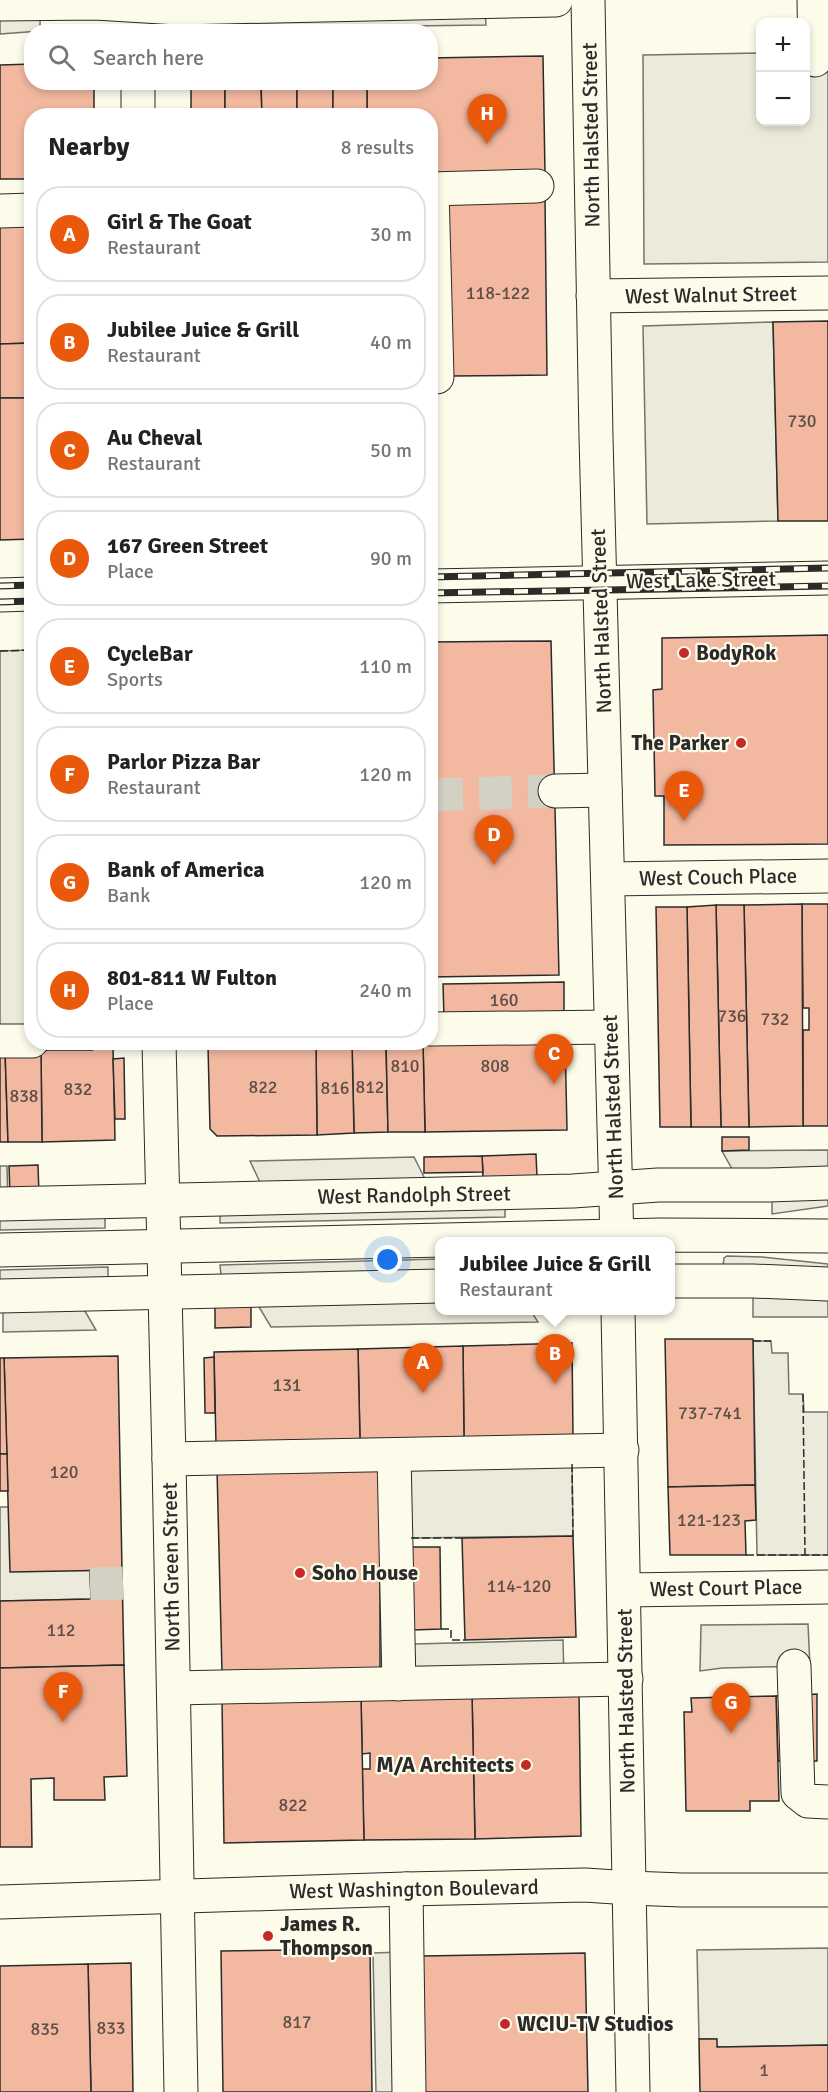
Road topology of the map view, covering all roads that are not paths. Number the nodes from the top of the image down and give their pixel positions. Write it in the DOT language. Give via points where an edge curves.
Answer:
graph roads {
  1 [pos="556,0"];
  2 [pos="588,0"];
  3 [pos="814,0"];
  4 [pos="0,4"];
  5 [pos="137,12"];
  6 [pos="816,60"];
  7 [pos="138,90"];
  8 [pos="138,108"];
  9 [pos="537,186"];
  10 [pos="438,189"];
  11 [pos="24,210"];
  12 [pos="0,211"];
  13 [pos="828,293"];
  14 [pos="593,296"];
  15 [pos="828,578"];
  16 [pos="601,582"];
  17 [pos="438,586"];
  18 [pos="24,594"];
  19 [pos="0,595"];
  20 [pos="605,790"];
  21 [pos="555,791"];
  22 [pos="828,876"];
  23 [pos="608,879"];
  24 [pos="611,1027"];
  25 [pos="438,1029"];
  26 [pos="0,1041"];
  27 [pos="24,1041"];
  28 [pos="159,1050"];
  29 [pos="828,1183"];
  30 [pos="616,1188"];
  31 [pos="162,1202"];
  32 [pos="0,1204"];
  33 [pos="828,1236"];
  34 [pos="617,1237"];
  35 [pos="675,1238"];
  36 [pos="435,1242"];
  37 [pos="163,1246"];
  38 [pos="0,1250"];
  39 [pos="675,1281"];
  40 [pos="828,1284"];
  41 [pos="435,1286"];
  42 [pos="164,1292"];
  43 [pos="0,1296"];
  44 [pos="618,1315"];
  45 [pos="622,1450"];
  46 [pos="394,1455"];
  47 [pos="169,1459"];
  48 [pos="828,1587"];
  49 [pos="624,1590"];
  50 [pos="794,1666"];
  51 [pos="626,1679"];
  52 [pos="399,1684"];
  53 [pos="174,1688"];
  54 [pos="828,1802"];
  55 [pos="630,1887"];
  56 [pos="405,1889"];
  57 [pos="828,1890"];
  58 [pos="177,1897"];
  59 [pos="0,1902"];
  60 [pos="181,2092"];
  61 [pos="409,2092"];
  62 [pos="633,2092"];
  1 -- 5 [label="street"];
  2 -- 14 [label="street, North Halsted Street"];
  3 -- 6 [label="street"];
  4 -- 5 [label="street" via="95,3"];
  7 -- 8 [label="street"];
  9 -- 10 [label="street"];
  11 -- 12 [label="street"];
  13 -- 14 [label="street, West Walnut Street"];
  14 -- 16 [label="street, North Halsted Street"];
  15 -- 16 [label="street, West Lake Street"];
  16 -- 17 [label="street, West Lake Street"];
  16 -- 20 [label="street, North Halsted Street"];
  18 -- 19 [label="street"];
  20 -- 21 [label="street"];
  20 -- 23 [label="street, North Halsted Street"];
  22 -- 23 [label="street, West Couch Place"];
  23 -- 24 [label="street, North Halsted Street"];
  24 -- 25 [label="street"];
  24 -- 30 [label="street, North Halsted Street"];
  26 -- 27 [label="street"];
  28 -- 31 [label="street, North Green Street"];
  29 -- 30 [label="street, West Randolph Street"];
  30 -- 31 [label="street, West Randolph Street"];
  30 -- 34 [label="street, North Halsted Street"];
  31 -- 32 [label="street, West Randolph Street"];
  31 -- 37 [label="street, North Green Street"];
  33 -- 35 [label="street"];
  36 -- 37 [label="street"];
  37 -- 38 [label="street"];
  37 -- 42 [label="street, North Green Street"];
  39 -- 40 [label="street"];
  41 -- 42 [label="street"];
  42 -- 43 [label="street"];
  42 -- 47 [label="street, North Green Street"];
  44 -- 45 [label="street, North Halsted Street"];
  45 -- 46 [label="street"];
  45 -- 49 [label="street, North Halsted Street"];
  46 -- 47 [label="street"];
  46 -- 52 [label="street"];
  47 -- 53 [label="street, North Green Street"];
  48 -- 49 [label="street, West Court Place"];
  49 -- 51 [label="street, North Halsted Street"];
  50 -- 54 [label="street" via="798,1793 808,1801"];
  51 -- 52 [label="street"];
  51 -- 55 [label="street, North Halsted Street"];
  52 -- 53 [label="street"];
  53 -- 58 [label="street, North Green Street"];
  55 -- 56 [label="street, West Washington Boulevard"];
  55 -- 57 [label="street, West Washington Boulevard"];
  55 -- 62 [label="street, North Halsted Street"];
  56 -- 58 [label="street, West Washington Boulevard"];
  56 -- 61 [label="street"];
  58 -- 59 [label="street, West Washington Boulevard"];
  58 -- 60 [label="street, North Green Street"];
}
